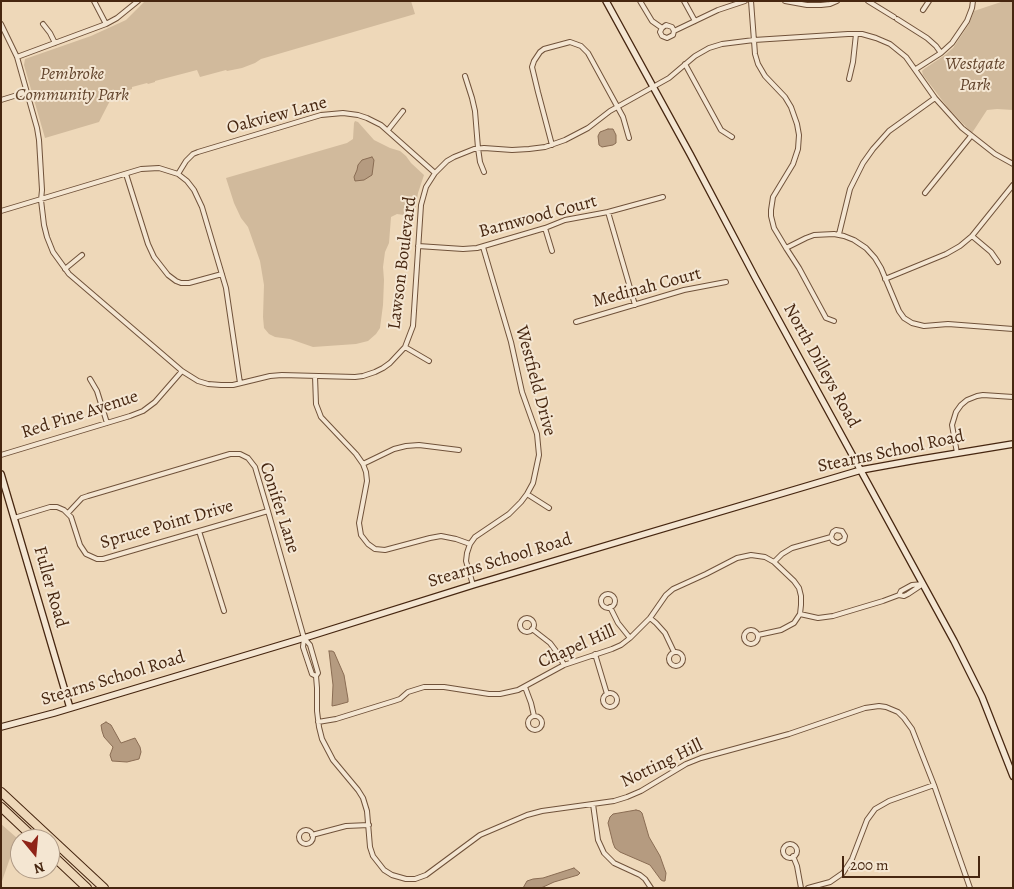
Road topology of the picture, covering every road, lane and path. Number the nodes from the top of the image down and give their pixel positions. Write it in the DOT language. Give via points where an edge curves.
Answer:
graph roads {
  1 [pos="94,1"];
  2 [pos="138,1"];
  3 [pos="606,1"];
  4 [pos="640,1"];
  5 [pos="684,1"];
  6 [pos="745,1"];
  7 [pos="751,1"];
  8 [pos="785,1"];
  9 [pos="837,1"];
  10 [pos="868,1"];
  11 [pos="929,1"];
  12 [pos="973,1"];
  13 [pos="728,3"];
  14 [pos="923,10"];
  15 [pos="695,21"];
  16 [pos="1,24"];
  17 [pos="43,24"];
  18 [pos="106,24"];
  19 [pos="662,28"];
  20 [pos="674,31"];
  21 [pos="856,34"];
  22 [pos="754,40"];
  23 [pos="55,43"];
  24 [pos="941,53"];
  25 [pos="17,57"];
  26 [pos="685,64"];
  27 [pos="916,70"];
  28 [pos="465,76"];
  29 [pos="849,79"];
  30 [pos="653,87"];
  31 [pos="27,92"];
  32 [pos="934,98"];
  33 [pos="1,100"];
  34 [pos="618,107"];
  35 [pos="403,112"];
  36 [pos="388,130"];
  37 [pos="971,136"];
  38 [pos="732,137"];
  39 [pos="629,138"];
  40 [pos="552,145"];
  41 [pos="478,148"];
  42 [pos="1013,164"];
  43 [pos="484,172"];
  44 [pos="435,173"];
  45 [pos="126,174"];
  46 [pos="178,174"];
  47 [pos="1013,185"];
  48 [pos="925,193"];
  49 [pos="663,197"];
  50 [pos="41,200"];
  51 [pos="1,211"];
  52 [pos="608,212"];
  53 [pos="545,228"];
  54 [pos="839,234"];
  55 [pos="972,236"];
  56 [pos="418,246"];
  57 [pos="483,247"];
  58 [pos="786,248"];
  59 [pos="552,251"];
  60 [pos="82,255"];
  61 [pos="998,262"];
  62 [pos="65,269"];
  63 [pos="222,274"];
  64 [pos="885,279"];
  65 [pos="726,282"];
  66 [pos="635,305"];
  67 [pos="834,321"];
  68 [pos="576,322"];
  69 [pos="1013,330"];
  70 [pos="405,347"];
  71 [pos="429,361"];
  72 [pos="182,371"];
  73 [pos="315,376"];
  74 [pos="90,379"];
  75 [pos="240,383"];
  76 [pos="1013,396"];
  77 [pos="107,423"];
  78 [pos="1013,444"];
  79 [pos="459,450"];
  80 [pos="957,453"];
  81 [pos="1,455"];
  82 [pos="363,464"];
  83 [pos="861,470"];
  84 [pos="1,474"];
  85 [pos="528,494"];
  86 [pos="549,508"];
  87 [pos="268,510"];
  88 [pos="68,513"];
  89 [pos="14,518"];
  90 [pos="199,531"];
  91 [pos="832,537"];
  92 [pos="470,544"];
  93 [pos="774,562"];
  94 [pos="923,584"];
  95 [pos="473,585"];
  96 [pos="610,607"];
  97 [pos="224,611"];
  98 [pos="800,614"];
  99 [pos="650,618"];
  100 [pos="532,629"];
  101 [pos="758,635"];
  102 [pos="304,638"];
  103 [pos="630,638"];
  104 [pos="674,652"];
  105 [pos="594,654"];
  106 [pos="564,665"];
  107 [pos="316,676"];
  108 [pos="525,687"];
  109 [pos="607,694"];
  110 [pos="70,708"];
  111 [pos="534,716"];
  112 [pos="318,722"];
  113 [pos="1,727"];
  114 [pos="1013,776"];
  115 [pos="934,785"];
  116 [pos="1,792"];
  117 [pos="593,804"];
  118 [pos="1,807"];
  119 [pos="369,825"];
  120 [pos="24,829"];
  121 [pos="312,835"];
  122 [pos="793,856"];
  123 [pos="60,862"];
  124 [pos="87,888"];
  125 [pos="104,888"];
  126 [pos="651,888"];
  127 [pos="801,888"];
  128 [pos="808,888"];
  129 [pos="970,888"];
  1 -- 18 [label="street"];
  2 -- 18 [label="street"];
  3 -- 30 [label="street, North Dilleys Road"];
  4 -- 19 [label="street" via="652,22"];
  5 -- 15 [label="street"];
  6 -- 13 [label="street"];
  7 -- 22 [label="street"];
  8 -- 9 [label="street" via="807,5"];
  10 -- 24 [label="street" via="926,38"];
  11 -- 14 [label="street"];
  12 -- 24 [label="street" via="967,21"];
  13 -- 15 [label="street"];
  15 -- 20 [label="street"];
  16 -- 25 [label="street, Lawson Boulevard"];
  17 -- 23 [label="street"];
  18 -- 23 [label="street"];
  19 -- 20 [label="street" via="666,25"];
  19 -- 20 [label="street" via="660,32 666,38 671,37"];
  21 -- 22 [label="street, Lawson Boulevard"];
  21 -- 27 [label="street, Lawson Boulevard" via="890,44"];
  21 -- 29 [label="street"];
  22 -- 26 [label="street, Lawson Boulevard" via="709,48"];
  22 -- 58 [label="street" via="761,71 791,107 799,135 795,160 776,190 771,210 774,228"];
  23 -- 25 [label="street"];
  24 -- 27 [label="street"];
  25 -- 31 [label="street, Lawson Boulevard"];
  26 -- 30 [label="street, Lawson Boulevard"];
  26 -- 38 [label="street" via="721,130"];
  27 -- 32 [label="street, Lawson Boulevard"];
  28 -- 41 [label="street" via="475,111"];
  30 -- 34 [label="street, Lawson Boulevard"];
  30 -- 83 [label="street, North Dilleys Road"];
  31 -- 33 [label="street"];
  31 -- 50 [label="street, Lawson Boulevard" via="40,140"];
  32 -- 37 [label="street, Lawson Boulevard"];
  32 -- 54 [label="street" via="890,131 863,163 847,197"];
  34 -- 39 [label="street"];
  34 -- 40 [label="street, Lawson Boulevard" via="576,135"];
  34 -- 40 [label="street" via="581,46 570,42 544,49 536,56 533,70"];
  35 -- 36 [label="street"];
  36 -- 44 [label="street, Oakview Lane"];
  36 -- 46 [label="street, Oakview Lane" via="358,115 321,115 193,154"];
  37 -- 42 [label="street, Lawson Boulevard"];
  37 -- 48 [label="street"];
  40 -- 41 [label="street, Lawson Boulevard" via="512,150"];
  41 -- 43 [label="street"];
  41 -- 44 [label="street, Lawson Boulevard" via="447,161"];
  44 -- 56 [label="street, Lawson Boulevard" via="426,187 421,205"];
  45 -- 46 [label="street" via="160,168"];
  45 -- 50 [label="street"];
  45 -- 63 [label="street" via="148,244 168,275 188,284"];
  46 -- 63 [label="street" via="199,198"];
  47 -- 55 [label="street"];
  49 -- 52 [label="street, Barnwood Court"];
  50 -- 51 [label="street"];
  50 -- 62 [label="street, Lawson Boulevard" via="47,237"];
  52 -- 53 [label="street, Barnwood Court" via="565,220"];
  52 -- 66 [label="street"];
  53 -- 57 [label="street, Barnwood Court"];
  53 -- 59 [label="street"];
  54 -- 58 [label="street" via="814,235"];
  54 -- 64 [label="street" via="866,248"];
  55 -- 61 [label="street"];
  55 -- 64 [label="street" via="946,254"];
  56 -- 57 [label="street, Barnwood Court"];
  56 -- 70 [label="street, Lawson Boulevard" via="414,319"];
  57 -- 85 [label="street, Westfield Drive" via="522,392 537,434 538,463"];
  58 -- 67 [label="street" via="826,318"];
  60 -- 62 [label="street"];
  62 -- 72 [label="street, Lawson Boulevard"];
  63 -- 75 [label="street"];
  64 -- 69 [label="street" via="899,311 912,323"];
  65 -- 66 [label="street, Medinah Court" via="684,290"];
  66 -- 68 [label="street, Medinah Court"];
  70 -- 71 [label="street"];
  70 -- 73 [label="street, Lawson Boulevard" via="390,363 363,376"];
  72 -- 75 [label="street, Lawson Boulevard" via="208,384"];
  72 -- 77 [label="street, Red Pine Avenue" via="143,411"];
  73 -- 75 [label="street, Lawson Boulevard" via="270,376"];
  73 -- 82 [label="street" via="316,404 321,417"];
  74 -- 77 [label="street"];
  76 -- 80 [label="street" via="976,396 961,405 952,425"];
  77 -- 81 [label="street, Red Pine Avenue"];
  78 -- 80 [label="street, Stearns School Road"];
  79 -- 82 [label="street" via="406,446 394,448"];
  80 -- 83 [label="street, Stearns School Road"];
  82 -- 92 [label="street" via="367,481 359,523 363,538 370,546 385,550 441,536"];
  83 -- 94 [label="street, North Dilleys Road"];
  83 -- 95 [label="street, Stearns School Road"];
  84 -- 89 [label="street, Fuller Road"];
  85 -- 86 [label="street"];
  85 -- 92 [label="street, Westfield Drive" via="509,514"];
  87 -- 88 [label="street, Conifer Lane" via="253,463 236,453 82,498"];
  87 -- 90 [label="street, Spruce Point Drive"];
  87 -- 102 [label="street, Conifer Lane"];
  88 -- 89 [label="street" via="50,507"];
  88 -- 90 [label="street, Spruce Point Drive" via="82,549 97,559"];
  89 -- 110 [label="street, Fuller Road"];
  90 -- 97 [label="street"];
  91 -- 93 [label="street" via="792,548"];
  92 -- 95 [label="street" via="466,561"];
  93 -- 98 [label="street, Chapel Hill" via="799,588 802,600"];
  93 -- 99 [label="street, Chapel Hill" via="755,555 737,558 673,589"];
  94 -- 98 [label="street" via="904,596 832,616 818,618"];
  94 -- 114 [label="street, North Dilleys Road" via="982,698"];
  95 -- 102 [label="street, Stearns School Road"];
  96 -- 103 [label="street"];
  98 -- 101 [label="street" via="785,629"];
  99 -- 103 [label="street, Chapel Hill"];
  99 -- 104 [label="street" via="665,633"];
  100 -- 106 [label="street" via="550,643"];
  102 -- 107 [label="street, Notting Hill" via="303,646 312,674"];
  102 -- 107 [label="street, Notting Hill" via="310,645 318,673"];
  102 -- 110 [label="street, Stearns School Road"];
  103 -- 105 [label="street, Chapel Hill" via="616,647"];
  105 -- 106 [label="street, Chapel Hill"];
  105 -- 109 [label="street"];
  106 -- 108 [label="street, Chapel Hill"];
  107 -- 112 [label="street, Notting Hill"];
  108 -- 111 [label="street"];
  108 -- 112 [label="street, Chapel Hill" via="500,694 424,687 394,701"];
  110 -- 113 [label="street, Stearns School Road"];
  112 -- 119 [label="street, Notting Hill" via="329,755 363,798"];
  115 -- 117 [label="street, Notting Hill" via="907,721 898,712 879,706 704,757 634,795"];
  115 -- 128 [label="street" via="875,809 843,873 830,882"];
  115 -- 129 [label="street, Notting Hill"];
  116 -- 125 [label="highway"];
  117 -- 119 [label="street, Notting Hill" via="527,814 480,835 430,873 415,879 392,875 380,866 370,847"];
  117 -- 126 [label="street" via="598,840 604,853 614,863 640,875"];
  118 -- 120 [label="highway"];
  119 -- 121 [label="street" via="346,826"];
  122 -- 127 [label="street"];
  123 -- 124 [label="highway"];
}
